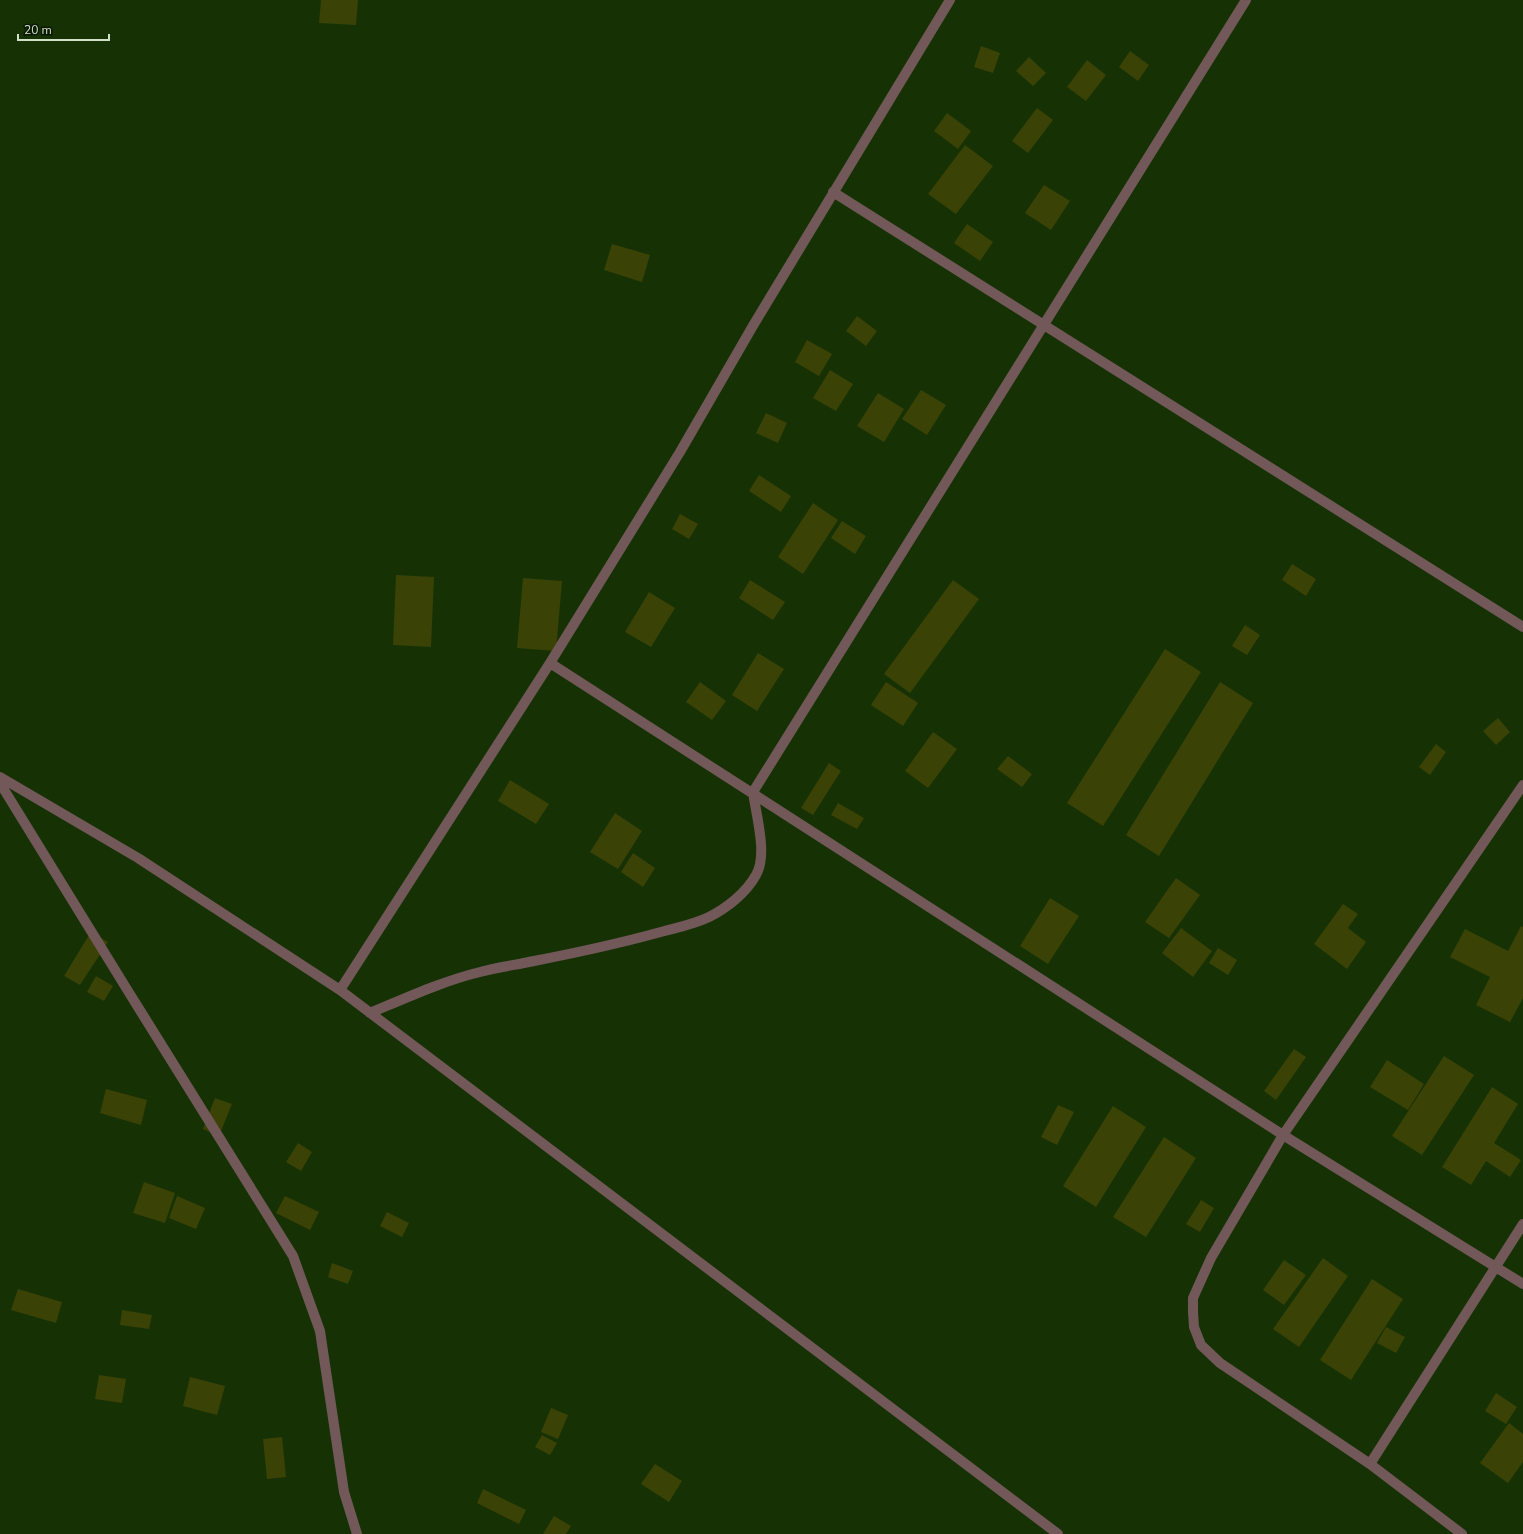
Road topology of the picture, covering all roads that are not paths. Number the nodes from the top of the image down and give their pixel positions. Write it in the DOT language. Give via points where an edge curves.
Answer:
graph roads {
  1 [pos="950,0"];
  2 [pos="1246,0"];
  3 [pos="833,192"];
  4 [pos="1042,325"];
  5 [pos="1523,627"];
  6 [pos="550,663"];
  7 [pos="0,777"];
  8 [pos="0,783"];
  9 [pos="1523,786"];
  10 [pos="753,792"];
  11 [pos="340,990"];
  12 [pos="370,1013"];
  13 [pos="1283,1135"];
  14 [pos="1523,1224"];
  15 [pos="1495,1267"];
  16 [pos="1523,1284"];
  17 [pos="1370,1464"];
  18 [pos="357,1534"];
  19 [pos="1058,1534"];
  20 [pos="1462,1534"];
  1 -- 3 [label="street"];
  2 -- 4 [label="street"];
  3 -- 4 [label="street"];
  3 -- 6 [label="street" via="680,452"];
  4 -- 5 [label="street"];
  4 -- 10 [label="street"];
  6 -- 10 [label="street"];
  6 -- 11 [label="street"];
  7 -- 11 [label="street" via="138,858"];
  8 -- 18 [label="street" via="293,1256 320,1331 344,1492"];
  9 -- 13 [label="street"];
  10 -- 12 [label="street" via="761,849 760,863 756,875 747,887 721,911 691,924 644,937 480,972 436,986"];
  10 -- 13 [label="street"];
  11 -- 12 [label="street"];
  12 -- 19 [label="street"];
  13 -- 15 [label="street"];
  13 -- 17 [label="street" via="1211,1258 1196,1290 1193,1298 1194,1327 1202,1345 1220,1363"];
  14 -- 15 [label="street"];
  15 -- 16 [label="street"];
  15 -- 17 [label="street"];
  17 -- 20 [label="street"];
}
